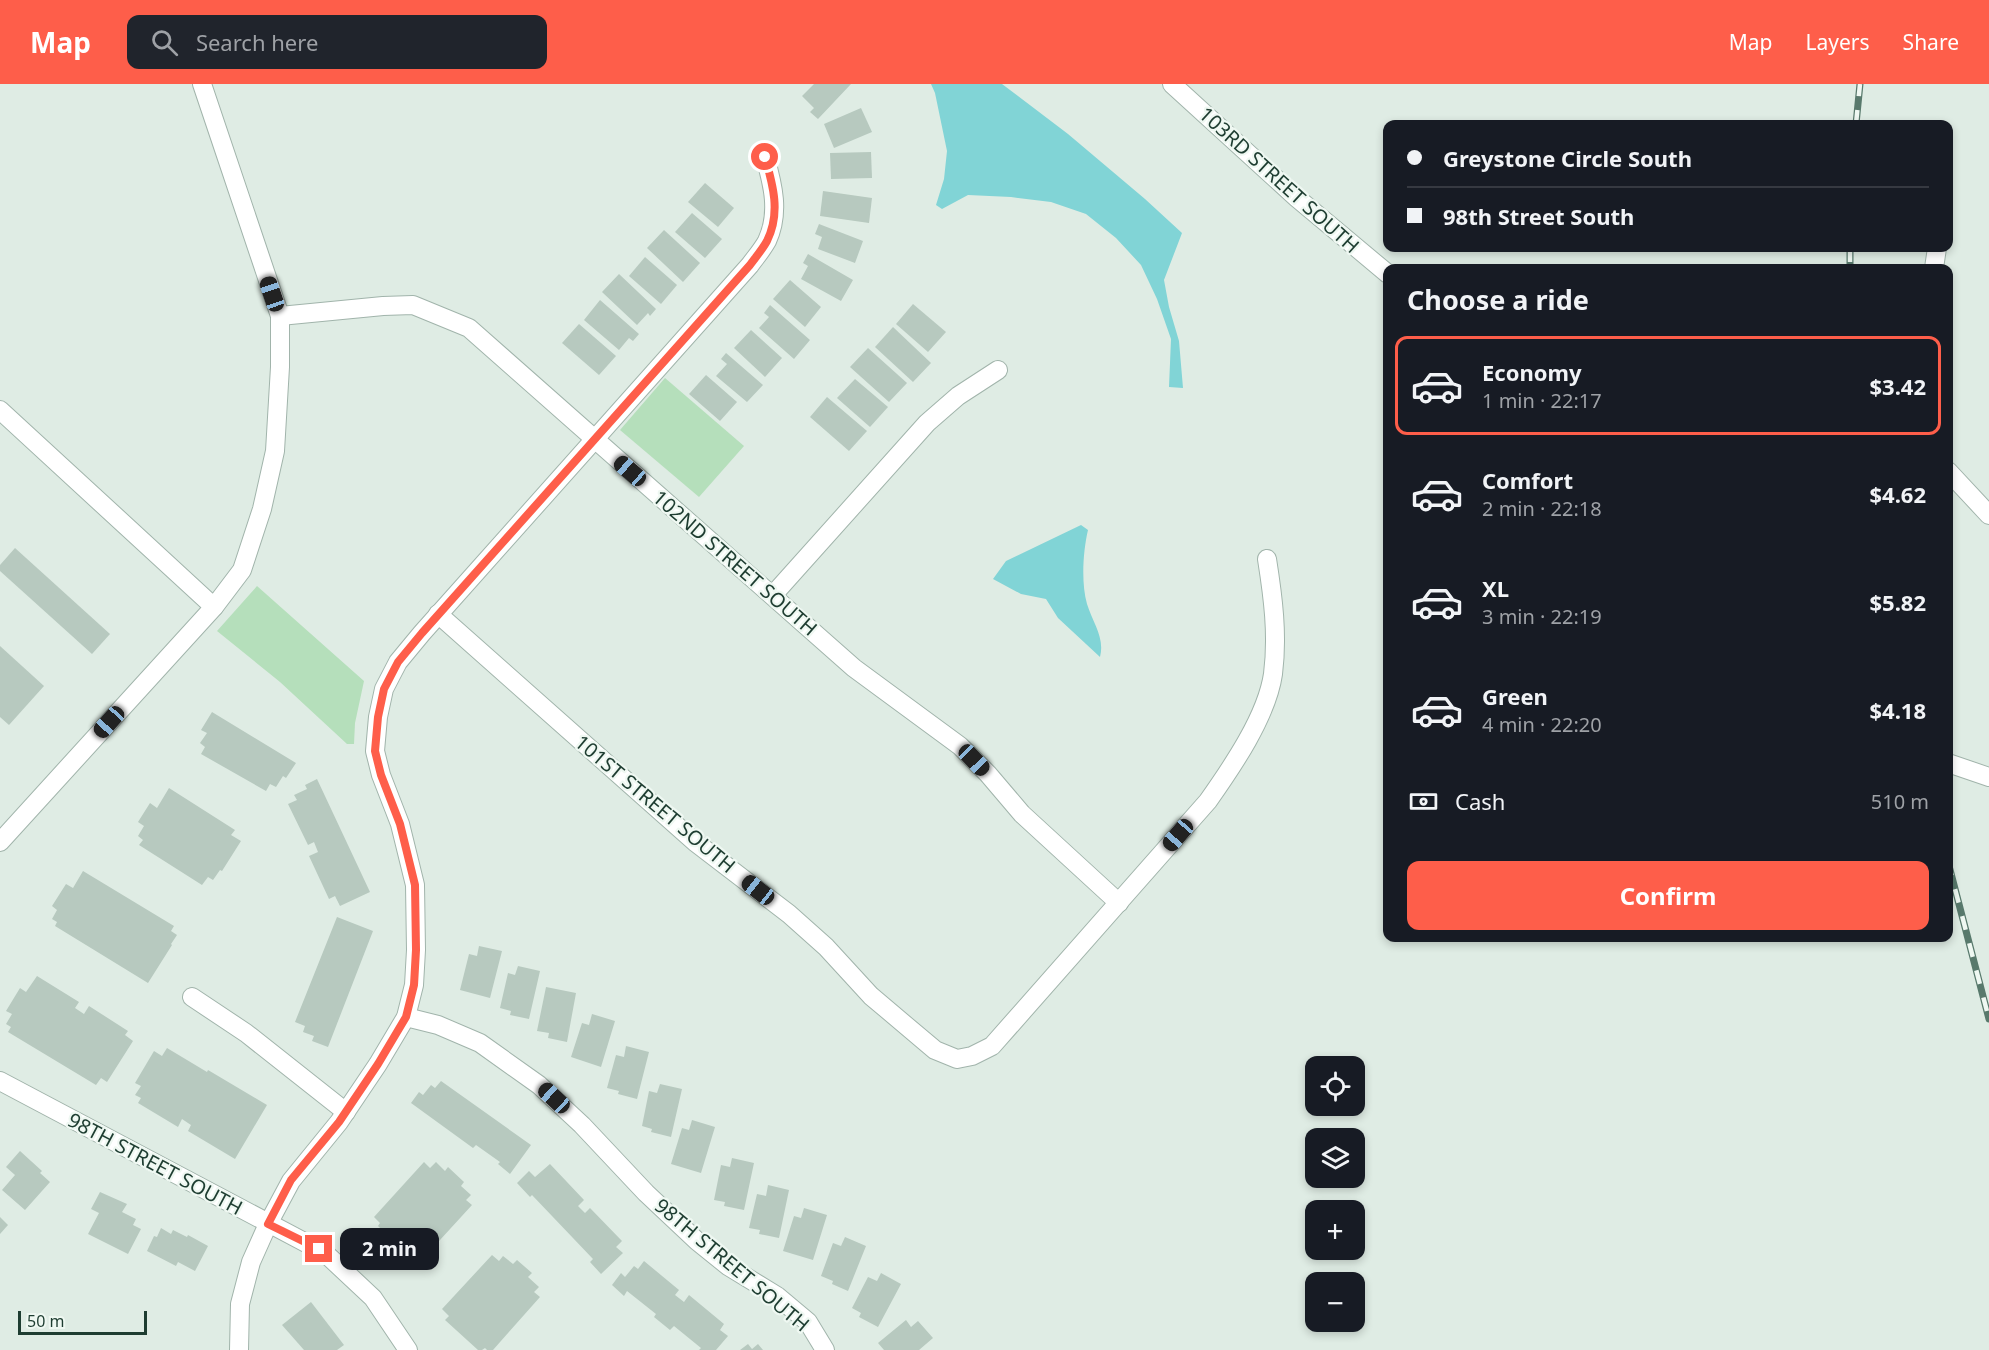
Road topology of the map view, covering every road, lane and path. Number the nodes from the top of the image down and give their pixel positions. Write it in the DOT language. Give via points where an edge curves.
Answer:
graph roads {
  1 [pos="202,84"];
  2 [pos="1172,84"];
  3 [pos="765,157"];
  4 [pos="1383,270"];
  5 [pos="280,316"];
  6 [pos="998,370"];
  7 [pos="0,410"];
  8 [pos="594,439"];
  9 [pos="1953,476"];
  10 [pos="1989,515"];
  11 [pos="1267,559"];
  12 [pos="773,595"];
  13 [pos="214,607"];
  14 [pos="438,614"];
  15 [pos="1953,765"];
  16 [pos="1989,777"];
  17 [pos="0,842"];
  18 [pos="1119,903"];
  19 [pos="192,997"];
  20 [pos="406,1017"];
  21 [pos="3,1088"];
  22 [pos="346,1112"];
  23 [pos="268,1224"];
  24 [pos="239,1350"];
  25 [pos="408,1350"];
  26 [pos="825,1350"];
  1 -- 5 [label="street"];
  2 -- 4 [label="street, 103RD STREET SOUTH"];
  3 -- 8 [label="street" via="775,193 767,241"];
  5 -- 8 [label="street, 102ND STREET SOUTH" via="412,305 469,327"];
  5 -- 13 [label="street" via="275,451 265,498 242,570"];
  6 -- 12 [label="street" via="958,396 927,423"];
  7 -- 13 [label="street"];
  8 -- 12 [label="street, 102ND STREET SOUTH"];
  8 -- 14 [label="street"];
  9 -- 10 [label="street"];
  11 -- 18 [label="street" via="1275,624 1273,676 1261,713 1235,763 1208,801"];
  12 -- 18 [label="street, 102ND STREET SOUTH" via="854,668 960,746 1022,814"];
  13 -- 17 [label="street"];
  14 -- 18 [label="street, 101ST STREET SOUTH" via="695,842 789,914 871,996 934,1050 957,1059 992,1046"];
  14 -- 20 [label="street" via="398,662 384,689 375,751 400,824 415,885 414,985"];
  15 -- 16 [label="street"];
  19 -- 22 [label="street" via="246,1033"];
  20 -- 22 [label="street"];
  20 -- 26 [label="street, 98TH STREET SOUTH" via="438,1025 480,1043 539,1085 698,1241 808,1322"];
  21 -- 23 [label="street, 98TH STREET SOUTH" via="54,1109"];
  22 -- 23 [label="street" via="291,1180"];
  23 -- 24 [label="street" via="251,1262 240,1304"];
  23 -- 25 [label="street, 98TH STREET SOUTH" via="325,1253 373,1299"];
}
